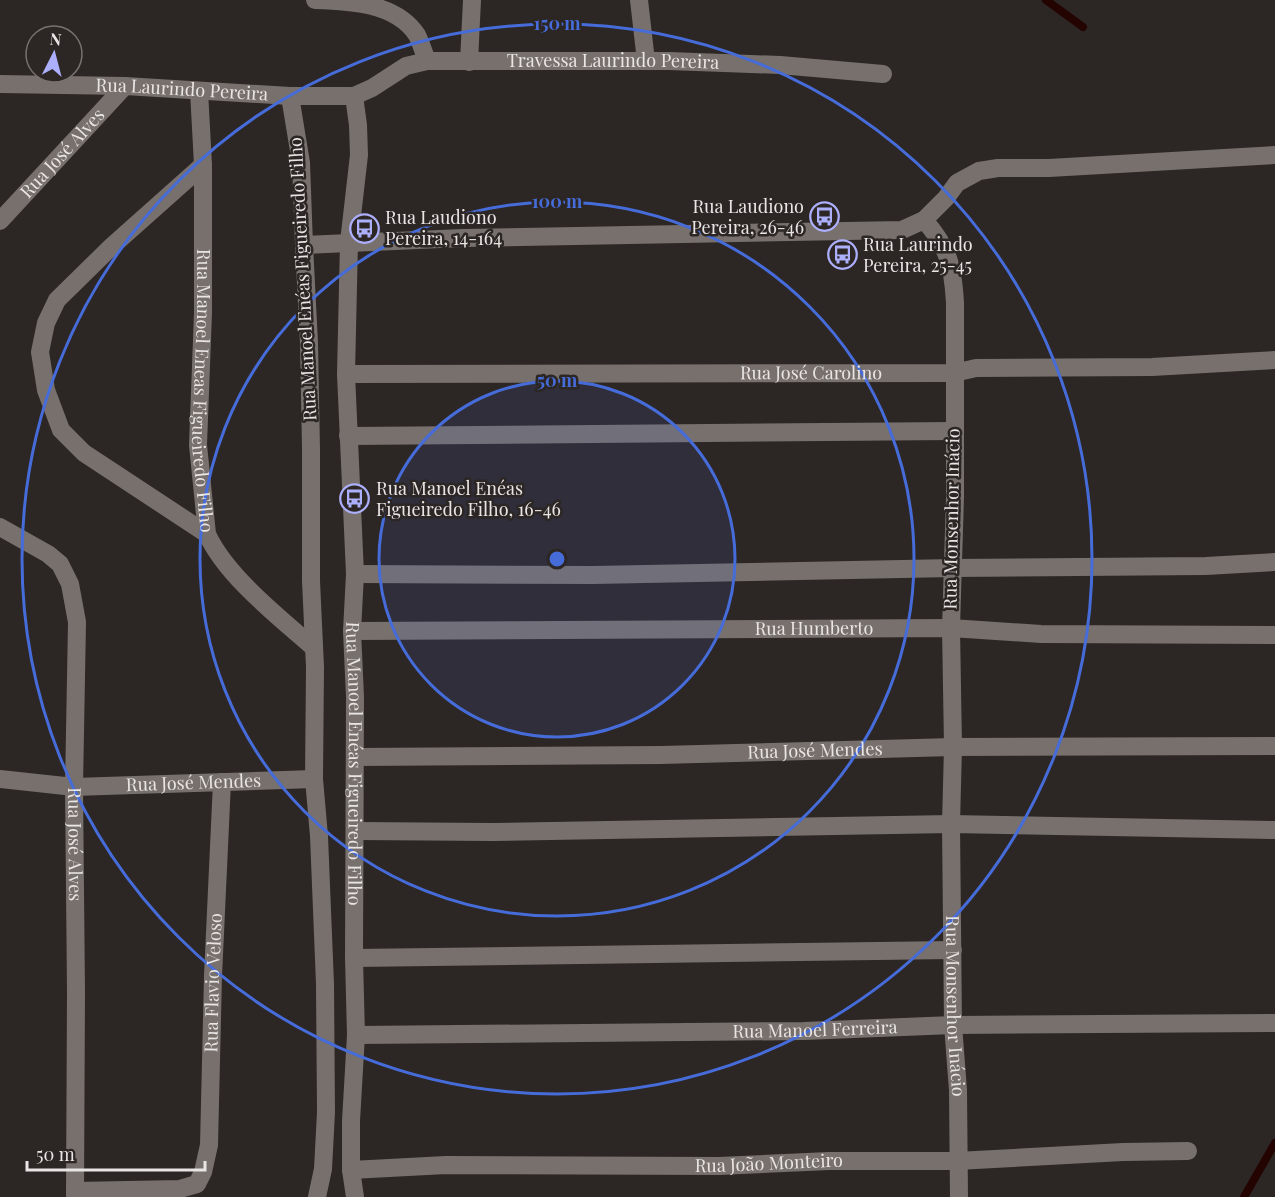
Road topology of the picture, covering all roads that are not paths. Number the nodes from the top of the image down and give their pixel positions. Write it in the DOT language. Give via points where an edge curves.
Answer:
graph roads {
  1 [pos="315,0"];
  2 [pos="329,0"];
  3 [pos="472,0"];
  4 [pos="639,0"];
  5 [pos="427,61"];
  6 [pos="645,61"];
  7 [pos="469,62"];
  8 [pos="883,74"];
  9 [pos="0,84"];
  10 [pos="125,86"];
  11 [pos="199,91"];
  12 [pos="290,96"];
  13 [pos="354,96"];
  14 [pos="1275,155"];
  15 [pos="203,165"];
  16 [pos="924,220"];
  17 [pos="0,221"];
  18 [pos="349,242"];
  19 [pos="304,244"];
  20 [pos="1275,360"];
  21 [pos="954,373"];
  22 [pos="346,374"];
  23 [pos="954,431"];
  24 [pos="348,436"];
  25 [pos="0,527"];
  26 [pos="207,534"];
  27 [pos="1275,562"];
  28 [pos="953,568"];
  29 [pos="355,574"];
  30 [pos="951,628"];
  31 [pos="352,631"];
  32 [pos="1275,635"];
  33 [pos="314,648"];
  34 [pos="1275,746"];
  35 [pos="953,747"];
  36 [pos="355,757"];
  37 [pos="0,778"];
  38 [pos="314,779"];
  39 [pos="222,782"];
  40 [pos="74,788"];
  41 [pos="951,824"];
  42 [pos="1275,830"];
  43 [pos="356,831"];
  44 [pos="953,950"];
  45 [pos="354,958"];
  46 [pos="1275,1023"];
  47 [pos="953,1025"];
  48 [pos="356,1035"];
  49 [pos="1188,1151"];
  50 [pos="957,1161"];
  51 [pos="351,1170"];
  52 [pos="75,1194"];
  53 [pos="317,1197"];
  54 [pos="355,1197"];
  55 [pos="959,1197"];
  1 -- 2 [label="street"];
  2 -- 5 [label="street" via="384,9 397,15 417,36"];
  3 -- 7 [label="street"];
  4 -- 6 [label="street"];
  5 -- 7 [label="street, Travessa Laurindo Pereira"];
  5 -- 13 [label="street, Travessa Laurindo Pereira" via="406,66"];
  6 -- 7 [label="street, Travessa Laurindo Pereira"];
  6 -- 8 [label="street, Travessa Laurindo Pereira" via="780,65"];
  9 -- 10 [label="street, Rua Laurindo Pereira"];
  10 -- 11 [label="street, Rua Laurindo Pereira"];
  10 -- 17 [label="street, Rua José Alves"];
  11 -- 12 [label="street, Rua Laurindo Pereira"];
  11 -- 15 [label="street, Rua Manoel Eneas Figueiredo Filho"];
  12 -- 13 [label="street"];
  12 -- 19 [label="street, Rua Manoel Enéas Figueiredo Filho" via="301,163"];
  13 -- 18 [label="street, Rua Manoel Enéas Figueiredo Filho" via="359,155"];
  14 -- 16 [label="street" via="998,168 970,175 957,183"];
  15 -- 26 [label="street, Rua Manoel Eneas Figueiredo Filho" via="198,445"];
  15 -- 26 [label="street" via="57,300 46,323 40,352 46,390 61,430 84,453"];
  16 -- 18 [label="street" via="902,230"];
  16 -- 21 [label="street, Rua Monsenhor Inácio" via="949,255 955,303"];
  18 -- 19 [label="street"];
  18 -- 22 [label="street, Rua Manoel Enéas Figueiredo Filho"];
  19 -- 33 [label="street, Rua Manoel Enéas Figueiredo Filho"];
  20 -- 21 [label="street, Rua José Carolino" via="1152,367 976,368"];
  21 -- 22 [label="street, Rua José Carolino"];
  21 -- 23 [label="street, Rua Monsenhor Inácio"];
  22 -- 24 [label="street, Rua Manoel Enéas Figueiredo Filho"];
  23 -- 24 [label="street"];
  23 -- 28 [label="street, Rua Monsenhor Inácio"];
  24 -- 29 [label="street, Rua Manoel Enéas Figueiredo Filho"];
  25 -- 40 [label="street, Rua José Alves" via="48,554 60,564 70,584 76,622"];
  26 -- 33 [label="street, Rua Manoel Eneas Figueiredo Filho" via="212,546 245,584"];
  27 -- 28 [label="street"];
  28 -- 29 [label="street" via="593,575"];
  28 -- 30 [label="street, Rua Monsenhor Inácio"];
  29 -- 31 [label="street, Rua Manoel Enéas Figueiredo Filho"];
  30 -- 31 [label="street, Rua Humberto"];
  30 -- 32 [label="street, Rua Humberto" via="1041,634"];
  30 -- 35 [label="street, Rua Monsenhor Inácio"];
  31 -- 36 [label="street, Rua Manoel Enéas Figueiredo Filho"];
  33 -- 38 [label="street, Rua Manoel Enéas Figueiredo Filho"];
  34 -- 35 [label="street, Rua José Mendes"];
  35 -- 36 [label="street, Rua José Mendes" via="661,755"];
  35 -- 41 [label="street, Rua Monsenhor Inácio"];
  36 -- 43 [label="street, Rua Manoel Enéas Figueiredo Filho"];
  37 -- 40 [label="street, Rua José Mendes"];
  38 -- 39 [label="street, Rua José Mendes"];
  38 -- 53 [label="street, Rua Manoel Enéas Figueiredo Filho" via="326,996 326,1124"];
  39 -- 40 [label="street, Rua José Mendes"];
  39 -- 52 [label="street, Rua Flavio Veloso" via="209,1145 203,1172 197,1184 180,1189"];
  40 -- 52 [label="street, Rua José Alves"];
  41 -- 42 [label="street"];
  41 -- 43 [label="street"];
  41 -- 44 [label="street, Rua Monsenhor Inácio"];
  43 -- 45 [label="street, Rua Manoel Enéas Figueiredo Filho"];
  44 -- 45 [label="street"];
  44 -- 47 [label="street, Rua Monsenhor Inácio"];
  45 -- 48 [label="street, Rua Manoel Enéas Figueiredo Filho"];
  46 -- 47 [label="street, Rua Manoel Ferreira"];
  47 -- 48 [label="street, Rua Manoel Ferreira" via="804,1031"];
  47 -- 50 [label="street, Rua Monsenhor Inácio" via="958,1090"];
  48 -- 51 [label="street, Rua Manoel Enéas Figueiredo Filho"];
  49 -- 50 [label="street, Rua João Monteiro"];
  50 -- 51 [label="street, Rua João Monteiro" via="719,1166 446,1165"];
  50 -- 55 [label="street, Rua Monsenhor Inácio"];
  51 -- 54 [label="street, Rua Manoel Enéas Figueiredo Filho"];
}
